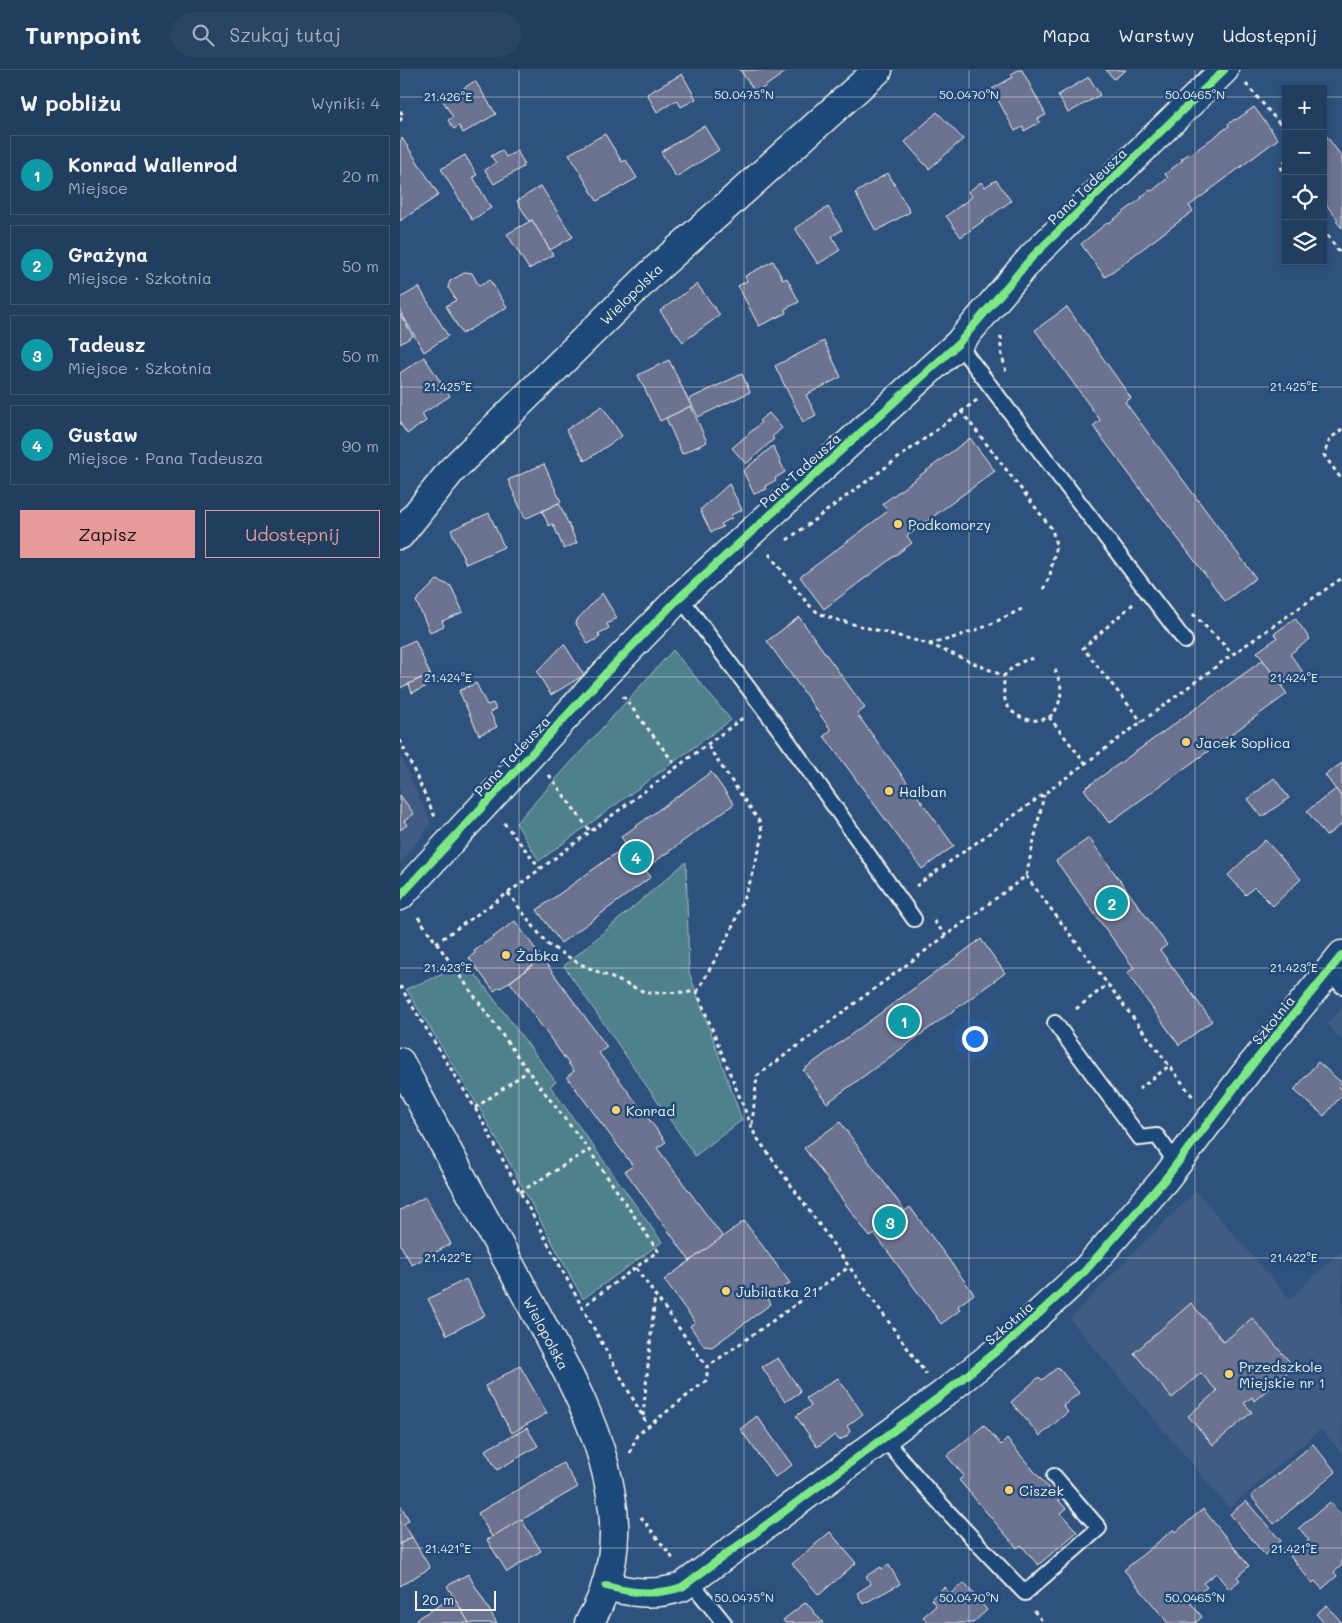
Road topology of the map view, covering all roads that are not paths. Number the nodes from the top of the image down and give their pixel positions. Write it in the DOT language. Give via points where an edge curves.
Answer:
graph roads {
  1 [pos="870,72"];
  2 [pos="1233,75"];
  3 [pos="958,344"];
  4 [pos="400,535"];
  5 [pos="680,597"];
  6 [pos="1185,641"];
  7 [pos="408,905"];
  8 [pos="914,919"];
  9 [pos="1338,971"];
  10 [pos="1055,1023"];
  11 [pos="400,1062"];
  12 [pos="1177,1164"];
  13 [pos="885,1438"];
  14 [pos="1054,1476"];
  15 [pos="691,1582"];
  16 [pos="606,1586"];
  17 [pos="589,1623"];
  18 [pos="724,1623"];
  1 -- 4 [label="street, Wielopolska" via="655,270 451,471"];
  2 -- 3 [label="street, Pana Tadeusza" via="1032,256"];
  3 -- 5 [label="street, Pana Tadeusza"];
  3 -- 6 [label="lane"];
  5 -- 7 [label="street, Pana Tadeusza" via="450,842"];
  5 -- 8 [label="lane"];
  9 -- 12 [label="street, Szkotnia" via="1252,1065"];
  10 -- 12 [label="lane" via="1140,1138 1158,1136"];
  11 -- 16 [label="street, Wielopolska" via="561,1360 594,1431 609,1481 613,1512 613,1551"];
  12 -- 13 [label="street, Szkotnia" via="1085,1271 1007,1343"];
  13 -- 14 [label="lane" via="908,1468 1025,1593 1099,1528"];
  13 -- 15 [label="street, Szkotnia"];
  15 -- 16 [label="street, Szkotnia" via="673,1591 654,1594"];
  15 -- 18 [label="lane"];
  16 -- 17 [label="street, Wielopolska"];
}
